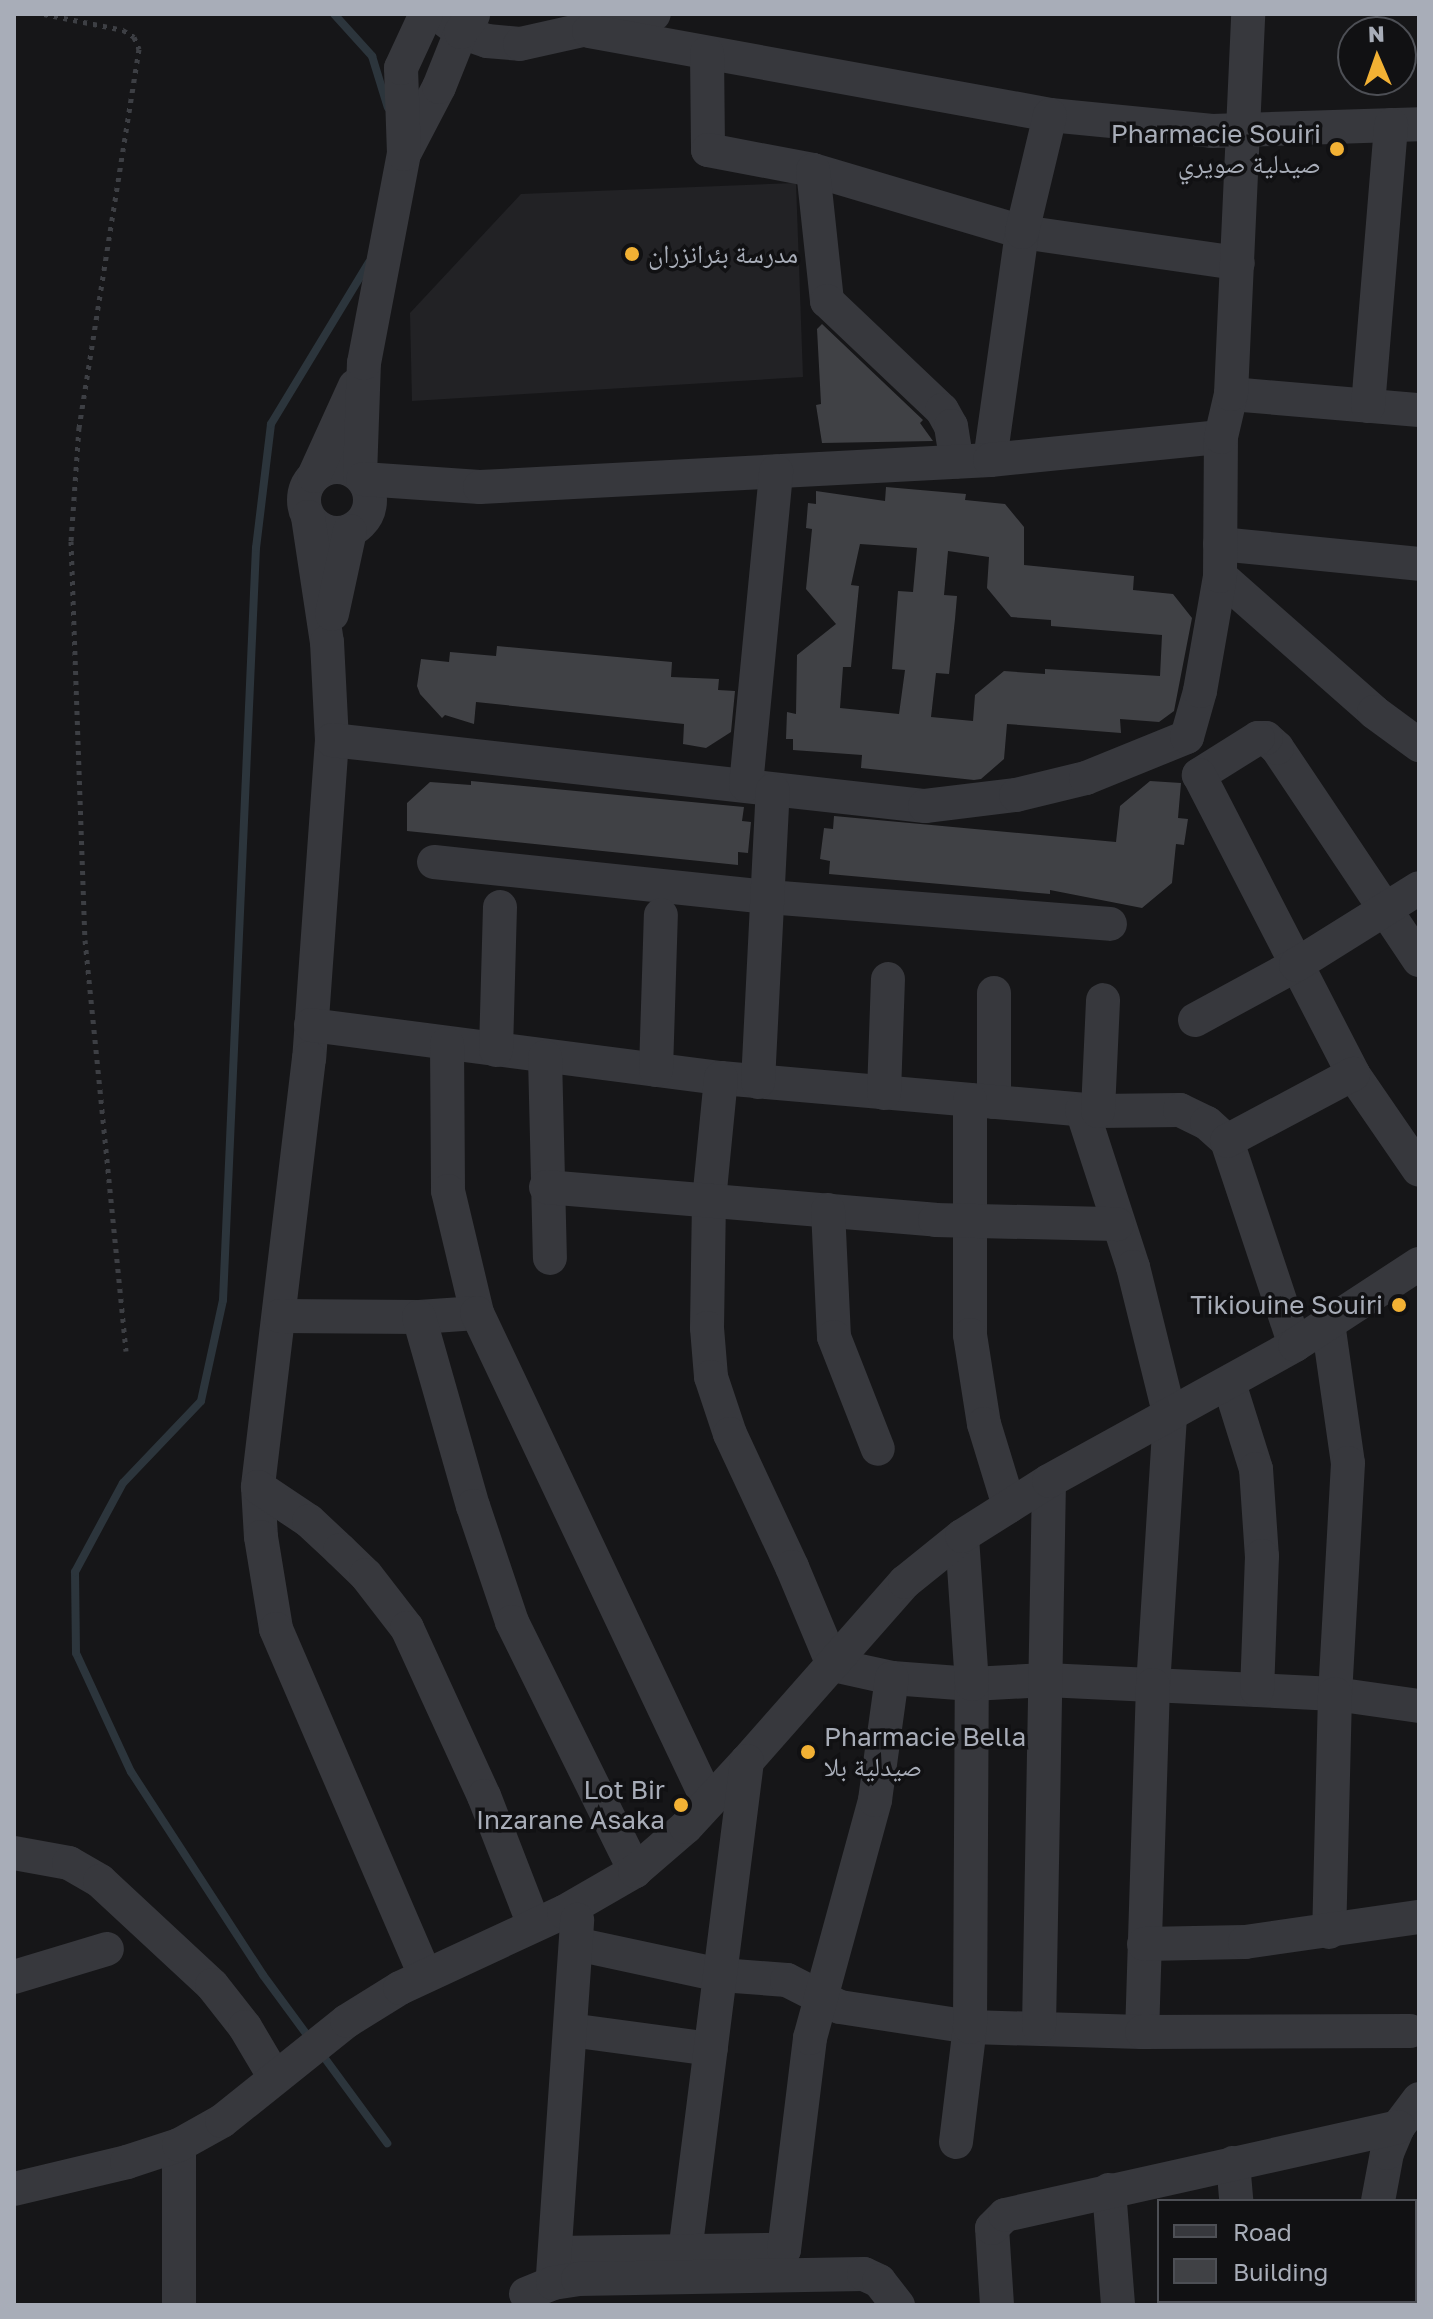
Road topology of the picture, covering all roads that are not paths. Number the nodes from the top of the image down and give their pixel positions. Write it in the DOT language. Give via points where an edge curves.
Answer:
graph roads {
  1 [pos="426,14"];
  2 [pos="654,14"];
  3 [pos="1248,14"];
  4 [pos="458,20"];
  5 [pos="589,31"];
  6 [pos="707,53"];
  7 [pos="1050,115"];
  8 [pos="1405,125"];
  9 [pos="1245,131"];
  10 [pos="404,154"];
  11 [pos="813,170"];
  12 [pos="1022,232"];
  13 [pos="1238,263"];
  14 [pos="364,363"];
  15 [pos="1231,394"];
  16 [pos="1368,406"];
  17 [pos="1419,410"];
  18 [pos="1221,437"];
  19 [pos="973,461"];
  20 [pos="776,471"];
  21 [pos="314,476"];
  22 [pos="361,477"];
  23 [pos="480,487"];
  24 [pos="308,517"];
  25 [pos="359,523"];
  26 [pos="1220,560"];
  27 [pos="1419,564"];
  28 [pos="327,642"];
  29 [pos="1187,737"];
  30 [pos="332,740"];
  31 [pos="1419,745"];
  32 [pos="1199,775"];
  33 [pos="760,788"];
  34 [pos="434,862"];
  35 [pos="1419,888"];
  36 [pos="768,897"];
  37 [pos="500,907"];
  38 [pos="1384,910"];
  39 [pos="661,915"];
  40 [pos="1110,924"];
  41 [pos="1419,960"];
  42 [pos="1296,965"];
  43 [pos="888,979"];
  44 [pos="994,993"];
  45 [pos="1103,1000"];
  46 [pos="1195,1020"];
  47 [pos="311,1025"];
  48 [pos="447,1044"];
  49 [pos="496,1050"];
  50 [pos="545,1057"];
  51 [pos="656,1070"];
  52 [pos="1353,1074"];
  53 [pos="721,1078"];
  54 [pos="758,1082"];
  55 [pos="884,1093"];
  56 [pos="982,1101"];
  57 [pos="1090,1111"];
  58 [pos="1227,1141"];
  59 [pos="1419,1170"];
  60 [pos="546,1187"];
  61 [pos="709,1200"];
  62 [pos="828,1210"];
  63 [pos="969,1222"];
  64 [pos="1117,1224"];
  65 [pos="550,1258"];
  66 [pos="1419,1264"];
  67 [pos="477,1313"];
  68 [pos="280,1316"];
  69 [pos="419,1317"];
  70 [pos="1328,1323"];
  71 [pos="1295,1345"];
  72 [pos="1229,1383"];
  73 [pos="1170,1416"];
  74 [pos="878,1449"];
  75 [pos="1049,1481"];
  76 [pos="258,1487"];
  77 [pos="1009,1506"];
  78 [pos="962,1536"];
  79 [pos="833,1665"];
  80 [pos="892,1678"];
  81 [pos="1046,1680"];
  82 [pos="972,1684"];
  83 [pos="1153,1685"];
  84 [pos="1257,1690"];
  85 [pos="1335,1694"];
  86 [pos="1419,1706"];
  87 [pos="747,1761"];
  88 [pos="708,1801"];
  89 [pos="14,1853"];
  90 [pos="635,1871"];
  91 [pos="579,1904"];
  92 [pos="1419,1917"];
  93 [pos="534,1925"];
  94 [pos="1329,1932"];
  95 [pos="576,1944"];
  96 [pos="1144,1944"];
  97 [pos="107,1949"];
  98 [pos="425,1975"];
  99 [pos="721,1975"];
  100 [pos="14,1977"];
  101 [pos="820,1998"];
  102 [pos="970,2027"];
  103 [pos="1039,2027"];
  104 [pos="570,2030"];
  105 [pos="1410,2031"];
  106 [pos="1142,2032"];
  107 [pos="711,2049"];
  108 [pos="275,2075"];
  109 [pos="1411,2113"];
  110 [pos="956,2142"];
  111 [pos="179,2145"];
  112 [pos="1233,2163"];
  113 [pos="14,2189"];
  114 [pos="1109,2190"];
  115 [pos="1236,2199"];
  116 [pos="1378,2199"];
  117 [pos="685,2252"];
  118 [pos="721,2277"];
  119 [pos="539,2288"];
  120 [pos="179,2305"];
  121 [pos="741,2305"];
  122 [pos="898,2305"];
  123 [pos="997,2305"];
  124 [pos="1118,2305"];
  1 -- 10 [label="street" via="401,68"];
  2 -- 5 [label="street"];
  3 -- 9 [label="street"];
  4 -- 5 [label="street" via="487,41 520,44"];
  4 -- 10 [label="street" via="439,87"];
  5 -- 6 [label="street"];
  6 -- 7 [label="street"];
  6 -- 11 [label="street" via="708,150"];
  7 -- 9 [label="street"];
  7 -- 12 [label="street"];
  8 -- 9 [label="street"];
  8 -- 16 [label="street"];
  9 -- 13 [label="street"];
  10 -- 14 [label="street"];
  11 -- 12 [label="street"];
  11 -- 19 [label="street" via="827,301 942,410"];
  12 -- 13 [label="street"];
  12 -- 19 [label="street"];
  13 -- 15 [label="street"];
  14 -- 21 [label="street"];
  14 -- 22 [label="street"];
  15 -- 16 [label="street"];
  15 -- 18 [label="street"];
  16 -- 17 [label="street"];
  18 -- 19 [label="street"];
  18 -- 26 [label="street"];
  19 -- 20 [label="street"];
  20 -- 23 [label="street"];
  20 -- 33 [label="street"];
  21 -- 22 [label="street" via="336,467"];
  21 -- 24 [label="street" via="303,495"];
  22 -- 23 [label="street"];
  22 -- 25 [label="street" via="371,503"];
  23 -- 25 [label="street"];
  24 -- 25 [label="street" via="326,532"];
  24 -- 28 [label="street"];
  25 -- 28 [label="street"];
  26 -- 27 [label="street"];
  26 -- 29 [label="street" via="1200,691"];
  26 -- 31 [label="street" via="1374,712"];
  28 -- 30 [label="street"];
  29 -- 32 [label="street"];
  29 -- 33 [label="street" via="1086,778 1016,795 925,806"];
  30 -- 33 [label="street"];
  30 -- 47 [label="street"];
  32 -- 38 [label="street" via="1266,738"];
  32 -- 42 [label="street"];
  33 -- 36 [label="street"];
  34 -- 36 [label="street"];
  35 -- 38 [label="street"];
  36 -- 40 [label="street"];
  36 -- 54 [label="street"];
  37 -- 49 [label="street"];
  38 -- 41 [label="street"];
  38 -- 42 [label="street"];
  39 -- 51 [label="street"];
  42 -- 46 [label="street"];
  42 -- 52 [label="street"];
  43 -- 55 [label="street"];
  44 -- 56 [label="street"];
  45 -- 57 [label="street"];
  47 -- 48 [label="street"];
  47 -- 68 [label="street"];
  48 -- 49 [label="street"];
  48 -- 67 [label="street" via="448,1191"];
  49 -- 50 [label="street"];
  50 -- 51 [label="street"];
  50 -- 60 [label="street"];
  51 -- 53 [label="street"];
  52 -- 58 [label="street"];
  52 -- 59 [label="street"];
  53 -- 54 [label="street"];
  53 -- 61 [label="street"];
  54 -- 55 [label="street"];
  55 -- 56 [label="street"];
  56 -- 57 [label="street"];
  56 -- 63 [label="street"];
  57 -- 58 [label="street" via="1180,1110 1207,1123"];
  57 -- 64 [label="street"];
  58 -- 71 [label="street"];
  60 -- 61 [label="street"];
  60 -- 65 [label="street"];
  61 -- 62 [label="street"];
  61 -- 79 [label="street" via="711,1377 730,1434"];
  62 -- 63 [label="street"];
  62 -- 74 [label="street" via="834,1337"];
  63 -- 64 [label="street"];
  63 -- 77 [label="street" via="975,1380"];
  64 -- 73 [label="street"];
  66 -- 70 [label="street"];
  67 -- 69 [label="street"];
  67 -- 88 [label="street"];
  68 -- 69 [label="street"];
  68 -- 76 [label="street"];
  69 -- 90 [label="street" via="512,1622"];
  70 -- 71 [label="street"];
  70 -- 85 [label="street" via="1348,1463"];
  71 -- 72 [label="street"];
  72 -- 73 [label="street"];
  72 -- 84 [label="street" via="1256,1469 1262,1556"];
  73 -- 75 [label="street"];
  73 -- 83 [label="street"];
  75 -- 77 [label="street"];
  75 -- 81 [label="street"];
  76 -- 93 [label="street" via="309,1521 340,1550 407,1628 484,1796"];
  76 -- 98 [label="street" via="276,1629"];
  77 -- 78 [label="street"];
  78 -- 79 [label="street" via="905,1582"];
  78 -- 82 [label="street"];
  79 -- 80 [label="street"];
  79 -- 87 [label="street"];
  80 -- 82 [label="street"];
  80 -- 101 [label="street" via="875,1800"];
  81 -- 82 [label="street"];
  81 -- 83 [label="street"];
  81 -- 103 [label="street"];
  82 -- 102 [label="street"];
  83 -- 84 [label="street"];
  83 -- 96 [label="street"];
  84 -- 85 [label="street"];
  85 -- 86 [label="street"];
  85 -- 94 [label="street"];
  87 -- 88 [label="street"];
  87 -- 99 [label="street"];
  88 -- 90 [label="street"];
  89 -- 108 [label="street" via="69,1863 100,1881 212,1985"];
  90 -- 91 [label="street"];
  91 -- 93 [label="street"];
  91 -- 95 [label="street"];
  92 -- 94 [label="street"];
  93 -- 98 [label="street"];
  94 -- 96 [label="street" via="1245,1942"];
  95 -- 99 [label="street"];
  95 -- 104 [label="street"];
  96 -- 106 [label="street"];
  97 -- 100 [label="street"];
  98 -- 108 [label="street" via="347,2021"];
  99 -- 101 [label="street" via="787,1980"];
  99 -- 107 [label="street"];
  101 -- 102 [label="street" via="840,2007"];
  101 -- 117 [label="street" via="810,2038 784,2250"];
  102 -- 103 [label="street"];
  102 -- 110 [label="street"];
  103 -- 106 [label="street"];
  104 -- 107 [label="street"];
  104 -- 119 [label="street"];
  105 -- 106 [label="street"];
  107 -- 117 [label="street"];
  108 -- 111 [label="street" via="222,2121"];
  109 -- 112 [label="street"];
  109 -- 116 [label="street" via="1387,2153"];
  111 -- 113 [label="street"];
  111 -- 120 [label="street"];
  112 -- 114 [label="street"];
  112 -- 115 [label="street"];
  114 -- 123 [label="street" via="1005,2215 995,2222"];
  114 -- 124 [label="street"];
  117 -- 119 [label="street"];
  118 -- 119 [label="street" via="578,2279"];
  118 -- 121 [label="street"];
  118 -- 122 [label="street" via="864,2274 879,2281"];
}
